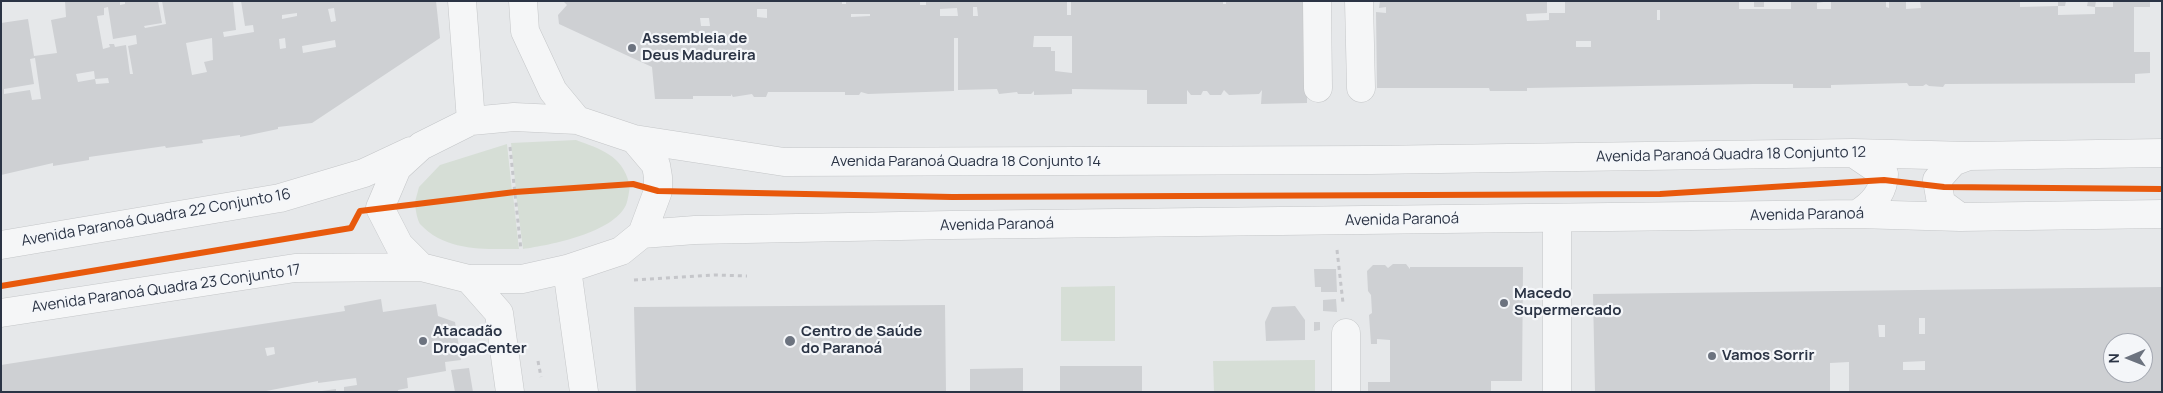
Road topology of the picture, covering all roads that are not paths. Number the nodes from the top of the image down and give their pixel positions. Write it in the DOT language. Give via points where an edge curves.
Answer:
graph roads {
  1 [pos="462,1"];
  2 [pos="523,1"];
  3 [pos="1317,1"];
  4 [pos="1359,1"];
  5 [pos="1318,88"];
  6 [pos="1361,88"];
  7 [pos="577,120"];
  8 [pos="471,121"];
  9 [pos="634,140"];
  10 [pos="421,146"];
  11 [pos="1853,153"];
  12 [pos="2162,153"];
  13 [pos="1969,156"];
  14 [pos="1300,159"];
  15 [pos="1858,214"];
  16 [pos="2162,214"];
  17 [pos="1557,218"];
  18 [pos="1960,218"];
  19 [pos="642,234"];
  20 [pos="1,245"];
  21 [pos="421,267"];
  22 [pos="567,269"];
  23 [pos="469,279"];
  24 [pos="1,313"];
  25 [pos="1346,333"];
  26 [pos="510,392"];
  27 [pos="584,392"];
  28 [pos="1346,392"];
  29 [pos="1557,392"];
  1 -- 8 [label="street"];
  2 -- 7 [label="street" via="525,31 553,91"];
  3 -- 5 [label="street"];
  4 -- 6 [label="street"];
  7 -- 8 [label="street" via="514,117"];
  7 -- 9 [label="street, Avenida Paranoá Quadra 18 Conjunto 14"];
  8 -- 10 [label="street"];
  9 -- 14 [label="street, Avenida Paranoá Quadra 18 Conjunto 14" via="784,162"];
  9 -- 19 [label="street" via="656,164 658,177 658,191"];
  10 -- 20 [label="street, Avenida Paranoá Quadra 22 Conjunto 16" via="364,173 280,198"];
  10 -- 21 [label="street" via="397,168 380,208 399,245"];
  11 -- 13 [label="street, Avenida Paranoá Quadra 18 Conjunto 12"];
  11 -- 14 [label="street, Avenida Paranoá Quadra 18 Conjunto 12"];
  11 -- 15 [label="street" via="1884,174 1873,205"];
  12 -- 13 [label="street, Avenida Paranoá Quadra 18 Conjunto 12"];
  13 -- 18 [label="street" via="1953,162 1937,180 1941,203"];
  15 -- 17 [label="street, Avenida Paranoá"];
  15 -- 18 [label="street, Avenida Paranoá"];
  16 -- 18 [label="street, Avenida Paranoá"];
  17 -- 19 [label="street, Avenida Paranoá" via="695,230"];
  17 -- 29 [label="street"];
  19 -- 22 [label="street, Avenida Paranoá Quadra 23 Conjunto 17" via="621,251"];
  21 -- 23 [label="street, Avenida Paranoá Quadra 23 Conjunto 17"];
  21 -- 24 [label="street, Avenida Paranoá Quadra 23 Conjunto 17" via="296,268"];
  22 -- 23 [label="street, Avenida Paranoá Quadra 23 Conjunto 17" via="522,279"];
  22 -- 27 [label="street"];
  23 -- 26 [label="street" via="499,313"];
  25 -- 28 [label="street"];
}
